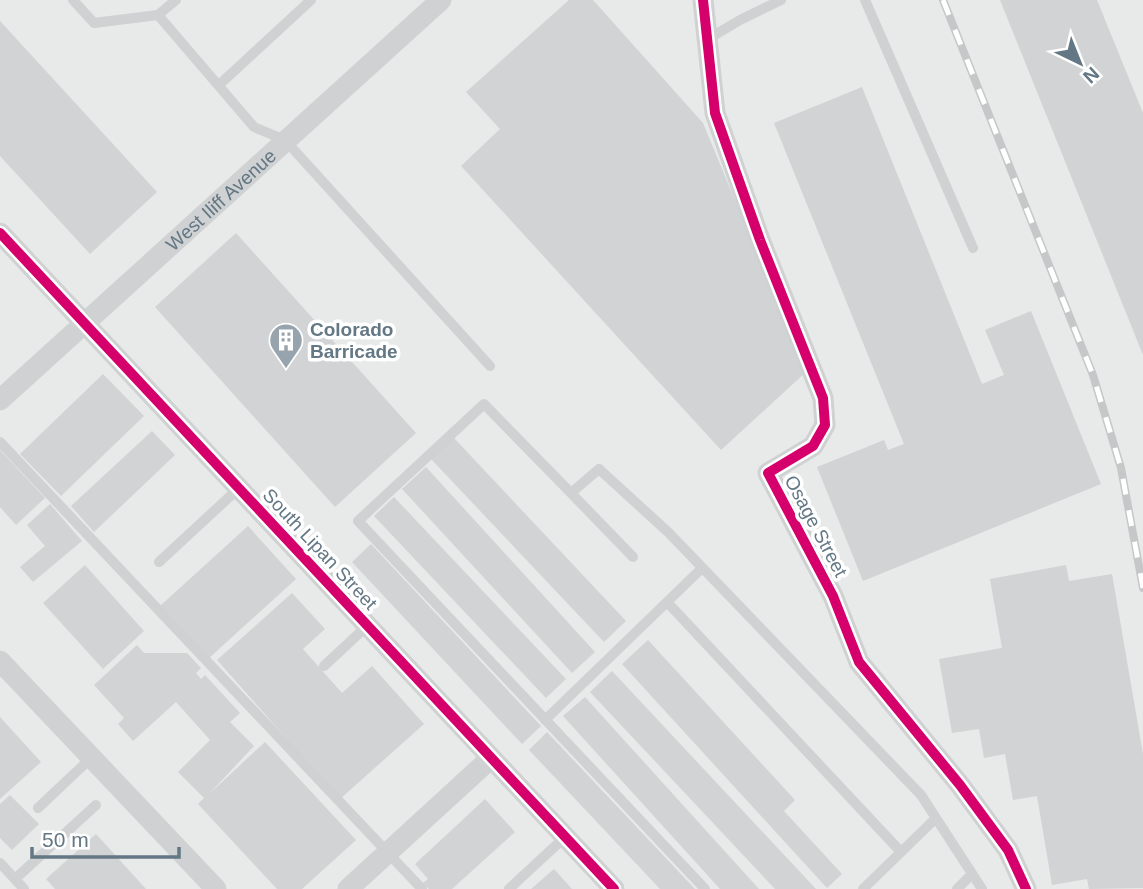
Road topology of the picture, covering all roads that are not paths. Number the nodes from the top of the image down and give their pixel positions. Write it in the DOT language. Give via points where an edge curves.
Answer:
graph roads {
  1 [pos="73,0"];
  2 [pos="176,0"];
  3 [pos="311,0"];
  4 [pos="441,0"];
  5 [pos="703,0"];
  6 [pos="781,0"];
  7 [pos="865,0"];
  8 [pos="158,15"];
  9 [pos="708,39"];
  10 [pos="219,85"];
  11 [pos="285,141"];
  12 [pos="0,233"];
  13 [pos="973,248"];
  14 [pos="85,323"];
  15 [pos="490,366"];
  16 [pos="0,400"];
  17 [pos="0,442"];
  18 [pos="239,488"];
  19 [pos="571,493"];
  20 [pos="633,557"];
  21 [pos="159,562"];
  22 [pos="702,568"];
  23 [pos="667,602"];
  24 [pos="367,626"];
  25 [pos="0,661"];
  26 [pos="324,666"];
  27 [pos="545,720"];
  28 [pos="92,758"];
  29 [pos="491,758"];
  30 [pos="96,805"];
  31 [pos="38,808"];
  32 [pos="936,818"];
  33 [pos="565,837"];
  34 [pos="901,852"];
  35 [pos="388,853"];
  36 [pos="0,863"];
  37 [pos="972,874"];
  38 [pos="15,879"];
  39 [pos="24,889"];
  40 [pos="216,889"];
  41 [pos="348,889"];
  42 [pos="422,889"];
  43 [pos="509,889"];
  44 [pos="614,889"];
  45 [pos="705,889"];
  46 [pos="863,889"];
  47 [pos="957,889"];
  48 [pos="982,889"];
  49 [pos="1027,889"];
  1 -- 8 [label="lane" via="94,23"];
  2 -- 8 [label="lane"];
  3 -- 10 [label="lane"];
  4 -- 11 [label="street, West Iliff Avenue"];
  5 -- 9 [label="street, Osage Street"];
  6 -- 9 [label="lane"];
  7 -- 13 [label="lane"];
  8 -- 10 [label="lane"];
  9 -- 49 [label="street, Osage Street" via="715,113 823,398 825,425 813,446 768,473 833,596 859,662 960,785 1008,850"];
  10 -- 11 [label="lane" via="254,127"];
  11 -- 14 [label="street, West Iliff Avenue"];
  11 -- 15 [label="lane"];
  12 -- 14 [label="street, South Lipan Street"];
  14 -- 16 [label="street, West Iliff Avenue"];
  14 -- 18 [label="street, South Lipan Street"];
  17 -- 35 [label="lane"];
  18 -- 21 [label="lane"];
  18 -- 24 [label="street, South Lipan Street"];
  19 -- 20 [label="lane"];
  19 -- 22 [label="lane" via="599,468"];
  19 -- 27 [label="lane" via="484,404 358,521"];
  22 -- 23 [label="lane"];
  22 -- 32 [label="lane" via="921,795"];
  23 -- 27 [label="lane"];
  23 -- 34 [label="lane"];
  24 -- 26 [label="lane"];
  24 -- 29 [label="street, South Lipan Street"];
  25 -- 28 [label="street"];
  27 -- 45 [label="lane"];
  28 -- 31 [label="lane"];
  28 -- 40 [label="street"];
  29 -- 33 [label="street, South Lipan Street"];
  29 -- 35 [label="street"];
  30 -- 38 [label="lane"];
  32 -- 34 [label="lane"];
  32 -- 37 [label="lane"];
  33 -- 43 [label="lane"];
  33 -- 44 [label="street, South Lipan Street"];
  34 -- 46 [label="lane"];
  35 -- 41 [label="street"];
  35 -- 42 [label="lane"];
  36 -- 38 [label="lane"];
  37 -- 47 [label="lane"];
  37 -- 48 [label="lane"];
  38 -- 39 [label="lane"];
}
